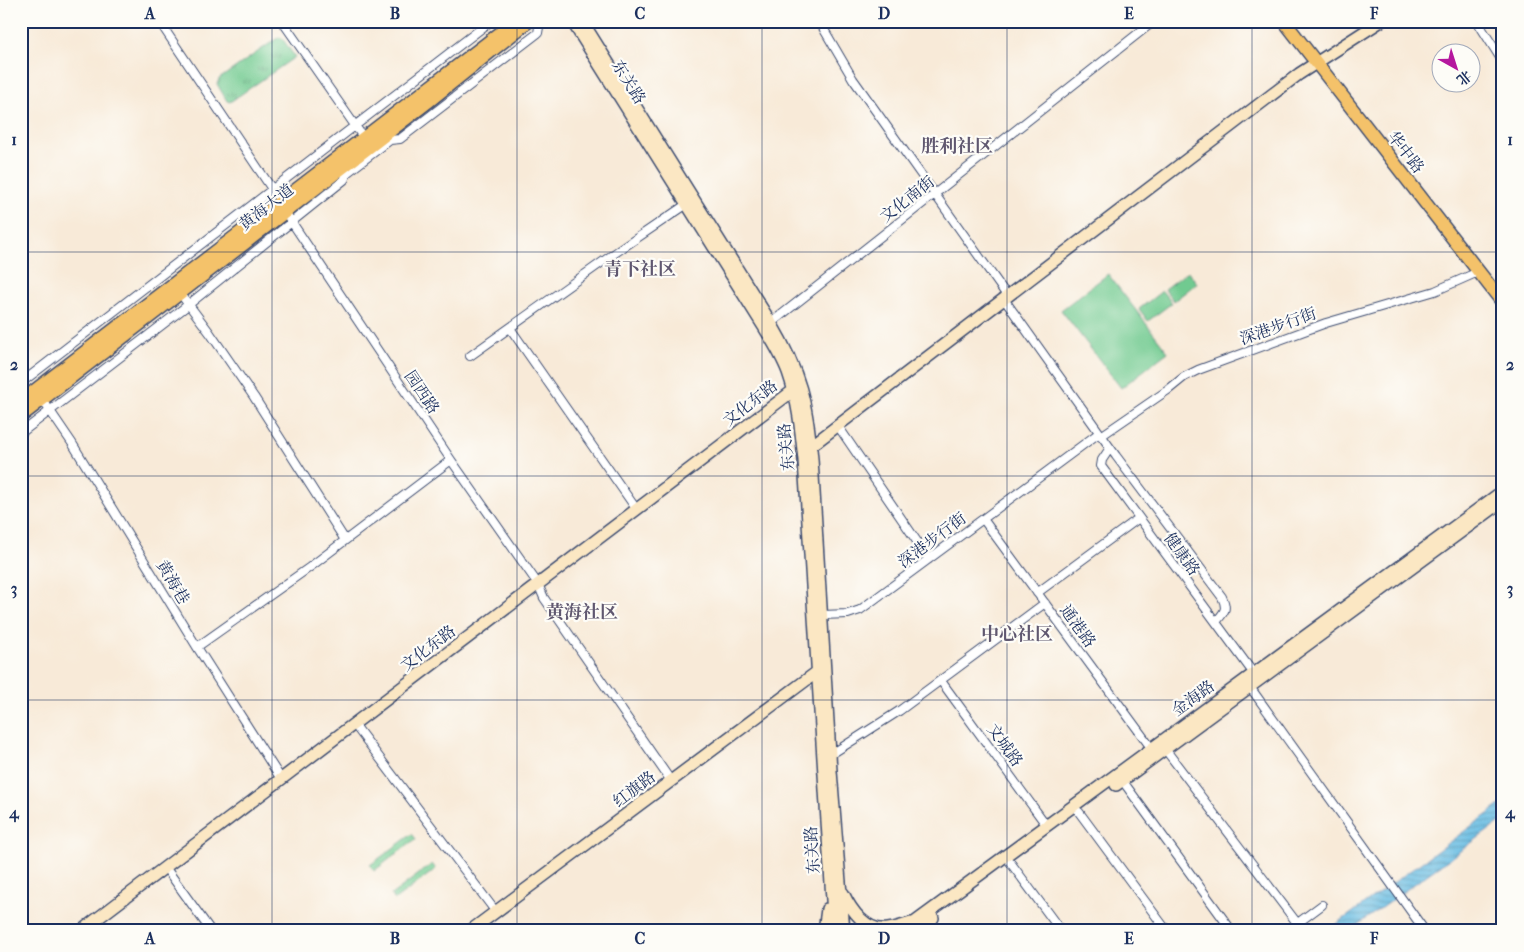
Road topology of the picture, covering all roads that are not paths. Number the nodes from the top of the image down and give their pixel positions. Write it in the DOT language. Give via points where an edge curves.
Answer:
graph roads {
  1 [pos="159,21"];
  2 [pos="282,21"];
  3 [pos="491,21"];
  4 [pos="516,21"];
  5 [pos="529,21"];
  6 [pos="540,21"];
  7 [pos="572,21"];
  8 [pos="582,21"];
  9 [pos="819,21"];
  10 [pos="1154,21"];
  11 [pos="1284,21"];
  12 [pos="1294,21"];
  13 [pos="1381,21"];
  14 [pos="1477,21"];
  15 [pos="1320,61"];
  16 [pos="1503,62"];
  17 [pos="355,126"];
  18 [pos="363,137"];
  19 [pos="272,190"];
  20 [pos="934,195"];
  21 [pos="687,204"];
  22 [pos="286,212"];
  23 [pos="1478,272"];
  24 [pos="1503,290"];
  25 [pos="180,293"];
  26 [pos="1006,298"];
  27 [pos="1503,303"];
  28 [pos="188,305"];
  29 [pos="771,323"];
  30 [pos="510,328"];
  31 [pos="470,356"];
  32 [pos="21,384"];
  33 [pos="794,390"];
  34 [pos="42,399"];
  35 [pos="21,401"];
  36 [pos="50,411"];
  37 [pos="21,416"];
  38 [pos="838,426"];
  39 [pos="21,433"];
  40 [pos="1100,434"];
  41 [pos="811,446"];
  42 [pos="1110,448"];
  43 [pos="451,460"];
  44 [pos="1503,491"];
  45 [pos="1503,501"];
  46 [pos="637,510"];
  47 [pos="1139,518"];
  48 [pos="983,519"];
  49 [pos="345,540"];
  50 [pos="929,559"];
  51 [pos="538,584"];
  52 [pos="1037,593"];
  53 [pos="1045,604"];
  54 [pos="822,615"];
  55 [pos="1216,622"];
  56 [pos="196,647"];
  57 [pos="817,672"];
  58 [pos="1254,674"];
  59 [pos="941,681"];
  60 [pos="1250,687"];
  61 [pos="354,724"];
  62 [pos="1152,749"];
  63 [pos="1165,749"];
  64 [pos="830,755"];
  65 [pos="281,779"];
  66 [pos="1122,780"];
  67 [pos="671,781"];
  68 [pos="1079,812"];
  69 [pos="1047,826"];
  70 [pos="1010,862"];
  71 [pos="165,867"];
  72 [pos="835,885"];
  73 [pos="1322,905"];
  74 [pos="496,912"];
  75 [pos="1297,923"];
  76 [pos="918,928"];
  77 [pos="81,931"];
  78 [pos="211,931"];
  79 [pos="470,931"];
  80 [pos="824,931"];
  81 [pos="834,931"];
  82 [pos="844,931"];
  83 [pos="903,931"];
  84 [pos="1061,931"];
  85 [pos="1167,931"];
  86 [pos="1232,931"];
  87 [pos="1287,931"];
  88 [pos="1425,931"];
  1 -- 19 [label="street, 园西路"];
  2 -- 17 [label="street"];
  3 -- 17 [label="street"];
  4 -- 18 [label="main road, 黄海大道"];
  5 -- 22 [label="main road, 黄海大道"];
  6 -- 22 [label="street" via="538,33 400,139 390,140 348,172 344,180"];
  7 -- 21 [label="main road, 东关路"];
  8 -- 29 [label="main road, 东关路"];
  9 -- 20 [label="street" via="853,79"];
  10 -- 20 [label="street, 文化南街"];
  11 -- 15 [label="main road, 华中路"];
  12 -- 15 [label="main road, 华中路"];
  13 -- 15 [label="main road"];
  14 -- 16 [label="street"];
  15 -- 23 [label="main road, 华中路"];
  15 -- 24 [label="main road, 华中路"];
  15 -- 26 [label="main road"];
  17 -- 18 [label="street"];
  17 -- 19 [label="street"];
  18 -- 22 [label="main road, 黄海大道"];
  19 -- 22 [label="street, 园西路"];
  19 -- 32 [label="street"];
  20 -- 26 [label="street"];
  20 -- 29 [label="street, 文化南街"];
  21 -- 30 [label="street"];
  21 -- 33 [label="main road, 东关路" via="778,350"];
  22 -- 25 [label="main road, 黄海大道"];
  22 -- 28 [label="street"];
  22 -- 35 [label="main road, 黄海大道"];
  22 -- 43 [label="street, 园西路"];
  23 -- 27 [label="main road, 华中路"];
  23 -- 40 [label="street, 深港步行街" via="1435,291 1326,323 1198,370"];
  25 -- 28 [label="street"];
  25 -- 34 [label="main road, 黄海大道"];
  26 -- 38 [label="main road"];
  26 -- 40 [label="street"];
  28 -- 36 [label="street"];
  28 -- 49 [label="street" via="259,405"];
  29 -- 41 [label="main road, 东关路" via="799,379"];
  30 -- 31 [label="street"];
  30 -- 46 [label="street"];
  33 -- 46 [label="main road, 文化东路"];
  33 -- 57 [label="main road, 东关路" via="804,460"];
  34 -- 36 [label="street, 黄海巷"];
  34 -- 37 [label="main road, 黄海大道"];
  36 -- 39 [label="street"];
  36 -- 56 [label="street, 黄海巷"];
  38 -- 41 [label="main road"];
  38 -- 50 [label="street"];
  40 -- 42 [label="street"];
  40 -- 48 [label="street, 深港步行街"];
  41 -- 54 [label="main road, 东关路"];
  42 -- 47 [label="street, 健康路" via="1101,466"];
  42 -- 55 [label="street" via="1222,598 1226,605"];
  43 -- 49 [label="street"];
  43 -- 51 [label="street, 园西路"];
  44 -- 58 [label="main road, 金海路"];
  45 -- 60 [label="main road, 金海路"];
  46 -- 51 [label="main road, 文化东路"];
  47 -- 52 [label="street"];
  47 -- 55 [label="street, 健康路"];
  48 -- 50 [label="street, 深港步行街"];
  48 -- 52 [label="street, 通港路"];
  49 -- 56 [label="street"];
  50 -- 54 [label="street, 深港步行街" via="855,613"];
  51 -- 61 [label="main road, 文化东路"];
  51 -- 67 [label="street, 园西路" via="544,598"];
  52 -- 53 [label="street, 通港路"];
  53 -- 59 [label="street"];
  53 -- 62 [label="street, 通港路"];
  54 -- 64 [label="main road, 东关路"];
  55 -- 58 [label="street, 健康路"];
  56 -- 65 [label="street, 黄海巷"];
  57 -- 67 [label="main road, 红旗路"];
  57 -- 72 [label="main road, 东关路"];
  58 -- 62 [label="main road, 金海路"];
  59 -- 64 [label="street"];
  59 -- 69 [label="street, 文城路"];
  60 -- 63 [label="main road, 金海路"];
  60 -- 88 [label="street"];
  61 -- 65 [label="main road, 文化东路"];
  61 -- 74 [label="street"];
  62 -- 69 [label="main road, 金海路"];
  63 -- 66 [label="main road, 金海路"];
  63 -- 75 [label="street"];
  64 -- 72 [label="main road, 东关路"];
  65 -- 71 [label="main road, 文化东路"];
  66 -- 68 [label="main road, 金海路"];
  66 -- 86 [label="street"];
  67 -- 74 [label="main road, 红旗路"];
  68 -- 70 [label="main road, 金海路"];
  68 -- 85 [label="street"];
  69 -- 76 [label="main road, 金海路"];
  70 -- 76 [label="main road, 金海路"];
  70 -- 84 [label="street"];
  71 -- 77 [label="main road, 文化东路"];
  71 -- 78 [label="street"];
  72 -- 76 [label="main road" via="857,917 870,926 886,930"];
  72 -- 80 [label="main road"];
  72 -- 81 [label="main road, 东关路"];
  72 -- 82 [label="main road, 东关路"];
  73 -- 75 [label="street"];
  74 -- 79 [label="main road, 红旗路"];
  75 -- 87 [label="street"];
  76 -- 83 [label="main road, 金海路"];
}
